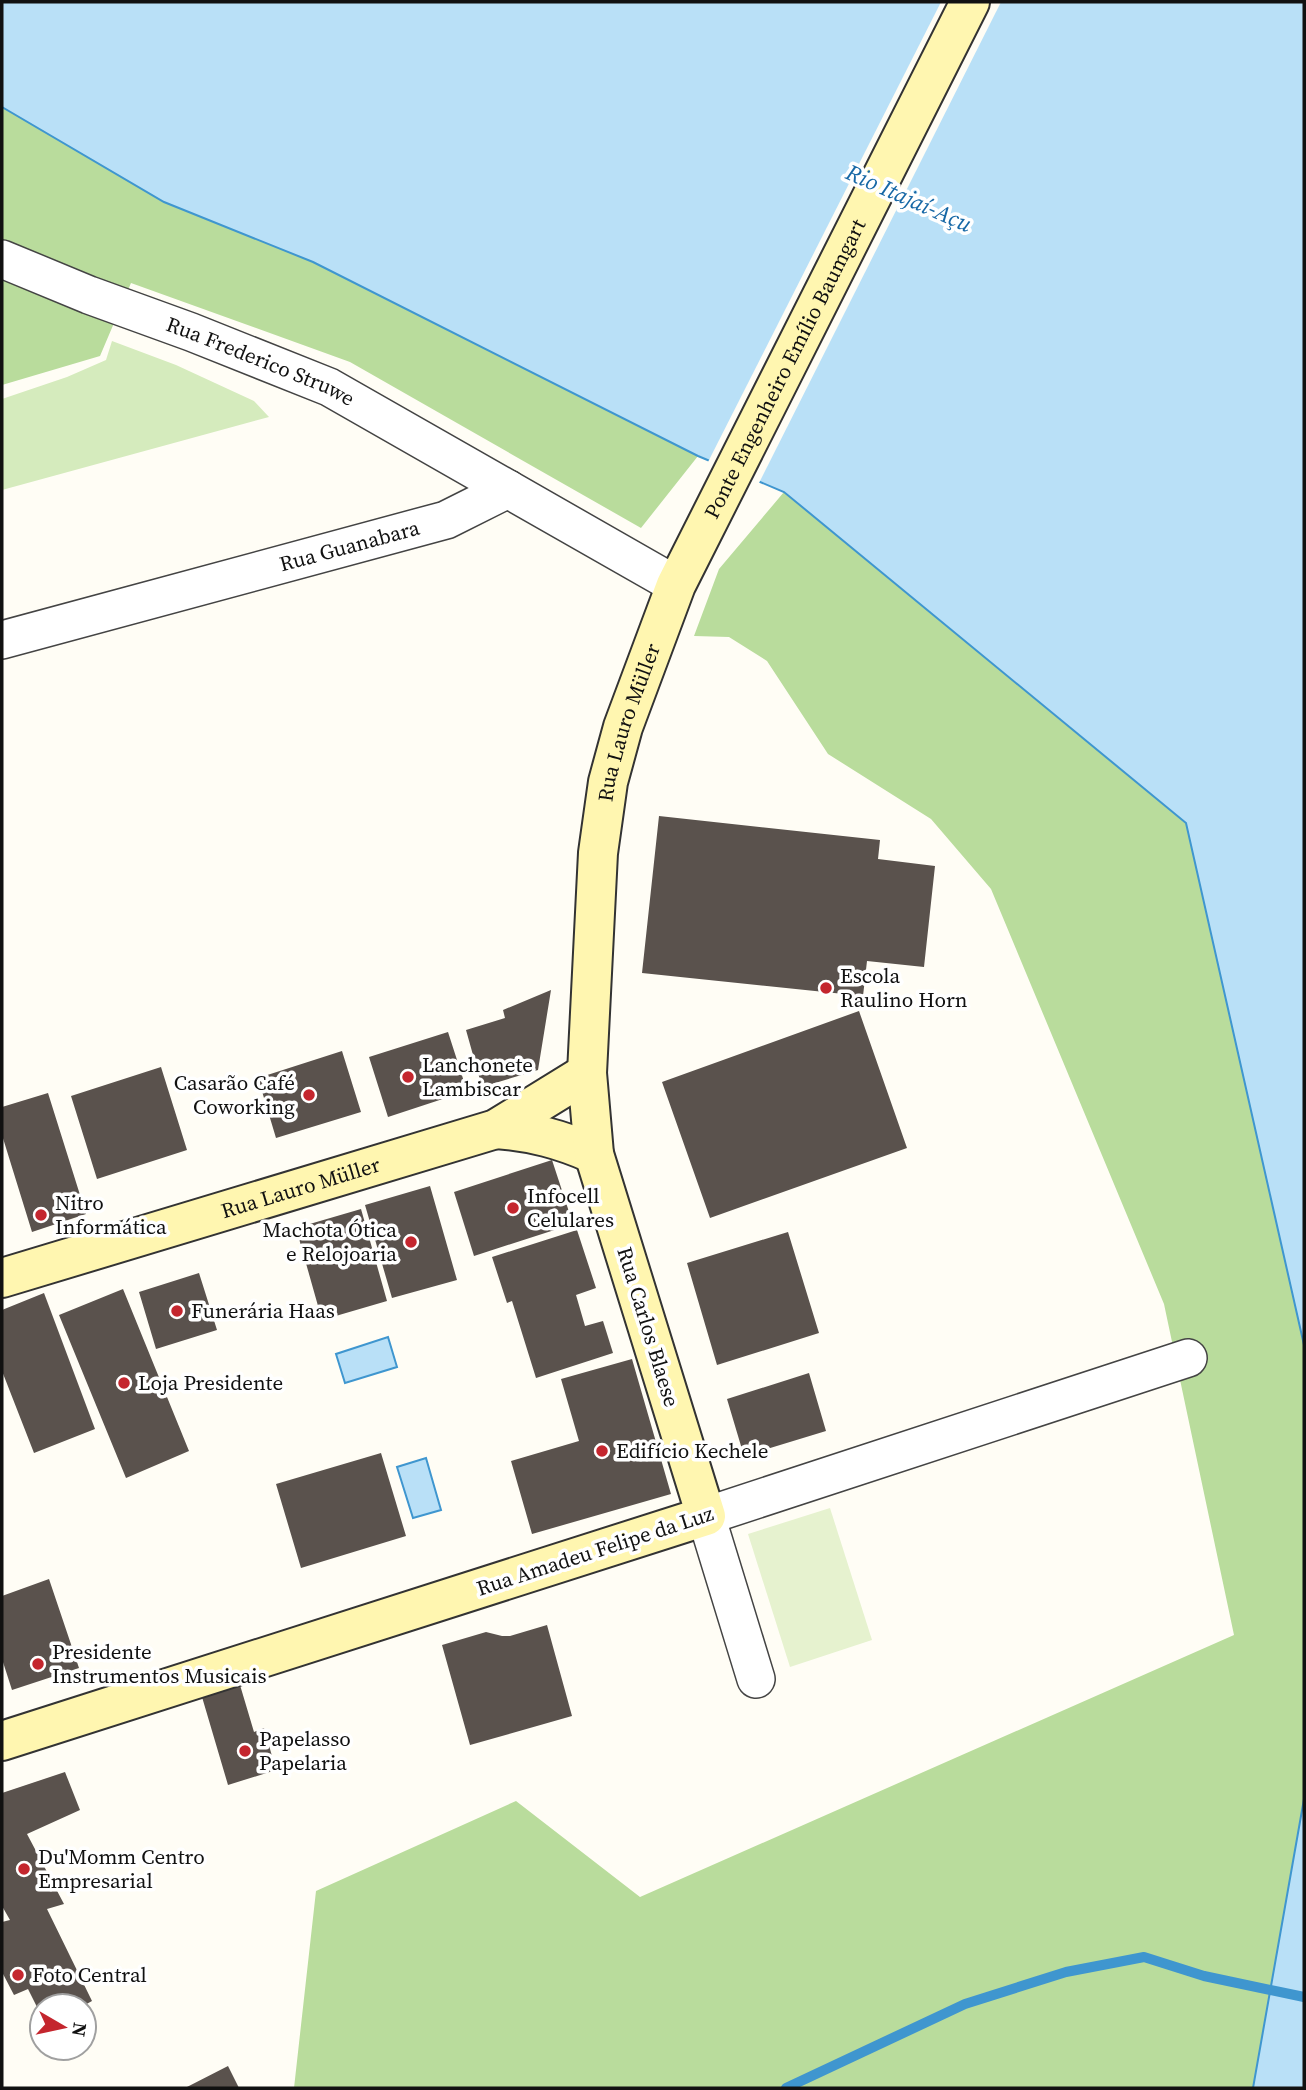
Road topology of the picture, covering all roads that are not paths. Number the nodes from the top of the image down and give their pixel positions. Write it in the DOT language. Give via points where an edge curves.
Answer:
graph roads {
  1 [pos="970,2"];
  2 [pos="2,259"];
  3 [pos="508,489"];
  4 [pos="676,585"];
  5 [pos="2,640"];
  6 [pos="587,1073"];
  7 [pos="496,1129"];
  8 [pos="594,1154"];
  9 [pos="2,1278"];
  10 [pos="1188,1358"];
  11 [pos="706,1516"];
  12 [pos="756,1678"];
  13 [pos="2,1741"];
  1 -- 4 [label="main road, Ponte Engenheiro Emílio Baumgart"];
  2 -- 3 [label="street, Rua Frederico Struwe" via="329,387"];
  3 -- 4 [label="street"];
  3 -- 5 [label="street, Rua Guanabara" via="446,520"];
  4 -- 6 [label="main road, Rua Lauro Müller" via="608,782 598,853"];
  6 -- 7 [label="main road, Rua Lauro Müller"];
  6 -- 8 [label="main road, Rua Lauro Müller"];
  7 -- 8 [label="main road" via="561,1140"];
  7 -- 9 [label="main road, Rua Lauro Müller"];
  8 -- 11 [label="main road, Rua Carlos Blaese"];
  10 -- 11 [label="street, Rua Amadeu Felipe da Luz"];
  11 -- 12 [label="street, Rua Carlos Blaese"];
  11 -- 13 [label="main road, Rua Amadeu Felipe da Luz"];
}
